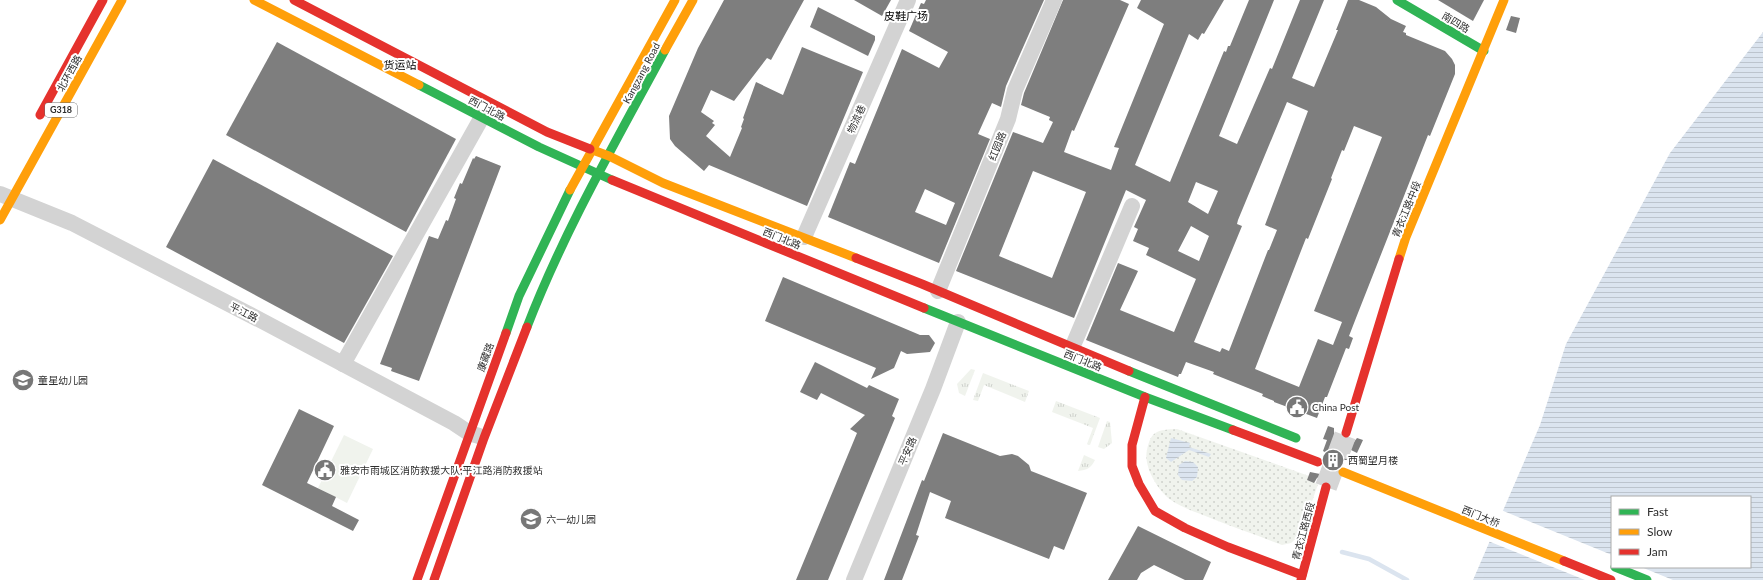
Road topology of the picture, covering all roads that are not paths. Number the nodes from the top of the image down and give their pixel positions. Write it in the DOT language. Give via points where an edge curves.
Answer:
graph roads {
  1 [pos="122,0"];
  2 [pos="254,0"];
  3 [pos="294,0"];
  4 [pos="675,0"];
  5 [pos="693,0"];
  6 [pos="908,0"];
  7 [pos="1054,0"];
  8 [pos="1398,0"];
  9 [pos="1504,0"];
  10 [pos="101,1"];
  11 [pos="1484,51"];
  12 [pos="482,117"];
  13 [pos="38,120"];
  14 [pos="593,149"];
  15 [pos="609,156"];
  16 [pos="584,167"];
  17 [pos="599,174"];
  18 [pos="4,191"];
  19 [pos="1132,206"];
  20 [pos="0,220"];
  21 [pos="804,237"];
  22 [pos="938,291"];
  23 [pos="958,322"];
  24 [pos="1072,348"];
  25 [pos="343,364"];
  26 [pos="1145,397"];
  27 [pos="469,433"];
  28 [pos="1346,433"];
  29 [pos="484,438"];
  30 [pos="1301,440"];
  31 [pos="1318,462"];
  32 [pos="1342,472"];
  33 [pos="1326,487"];
  34 [pos="1617,568"];
  35 [pos="1302,578"];
  36 [pos="417,580"];
  37 [pos="434,580"];
  38 [pos="854,580"];
  39 [pos="1611,580"];
  40 [pos="1647,580"];
  1 -- 18 [label="main road, 北环西路 / G318"];
  2 -- 12 [label="main road, 西门北路"];
  3 -- 14 [label="main road, 西门北路" via="547,132"];
  4 -- 14 [label="main road, Kangzang Road"];
  5 -- 15 [label="main road, Kangzang Road"];
  6 -- 21 [label="street, 物流巷"];
  7 -- 22 [label="street, 红园路" via="1015,90 1008,119"];
  8 -- 11 [label="main road, 南四路"];
  9 -- 11 [label="main road, 青衣江路中段"];
  10 -- 13 [label="main road, 北环西路 / G318"];
  11 -- 28 [label="main road, 青衣江路中段" via="1406,237"];
  12 -- 16 [label="main road, 西门北路"];
  12 -- 25 [label="street"];
  14 -- 15 [label="main road, 西门北路"];
  14 -- 16 [label="main road, 康藏路"];
  15 -- 17 [label="main road"];
  15 -- 21 [label="main road, 西门北路" via="663,183"];
  16 -- 17 [label="main road, 西门北路"];
  16 -- 27 [label="main road, 康藏路" via="564,200 519,296"];
  17 -- 23 [label="main road, 西门北路"];
  17 -- 29 [label="main road" via="537,300"];
  18 -- 20 [label="main road, 北环西路 / G318"];
  18 -- 25 [label="street, 平江路" via="72,223"];
  19 -- 24 [label="street"];
  21 -- 22 [label="main road, 西门北路"];
  22 -- 24 [label="main road, 西门北路"];
  23 -- 26 [label="main road, 西门北路"];
  23 -- 38 [label="street, 平安路"];
  24 -- 30 [label="main road, 西门北路"];
  25 -- 27 [label="street, 平江路"];
  26 -- 31 [label="main road, 西门北路"];
  26 -- 35 [label="main road" via="1132,445 1132,466 1138,484 1155,511 1185,528"];
  27 -- 29 [label="street, 平江路"];
  27 -- 36 [label="main road, 康藏路"];
  29 -- 37 [label="main road"];
  32 -- 39 [label="main road, 西门大桥"];
  33 -- 35 [label="main road, 青衣江路西段"];
  34 -- 40 [label="main road"];
}
